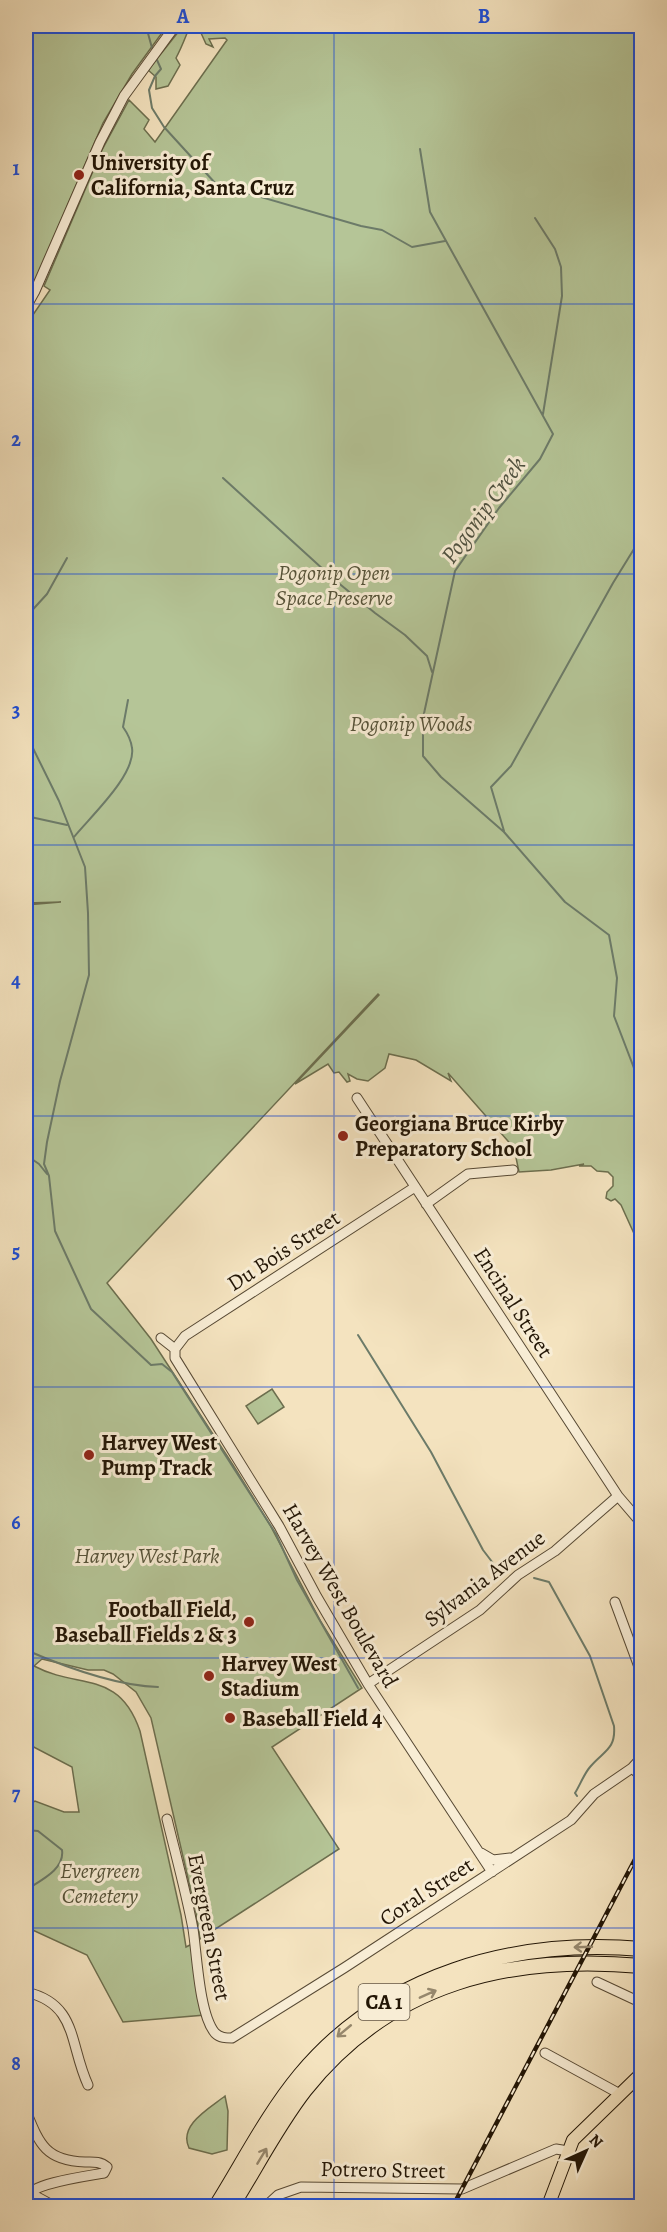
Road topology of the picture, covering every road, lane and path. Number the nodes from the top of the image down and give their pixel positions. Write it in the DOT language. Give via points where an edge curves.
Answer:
graph roads {
  1 [pos="175,26"];
  2 [pos="26,307"];
  3 [pos="357,1098"];
  4 [pos="513,1170"];
  5 [pos="415,1187"];
  6 [pos="426,1203"];
  7 [pos="161,1338"];
  8 [pos="176,1348"];
  9 [pos="618,1496"];
  10 [pos="642,1524"];
  11 [pos="615,1602"];
  12 [pos="642,1675"];
  13 [pos="368,1684"];
  14 [pos="642,1757"];
  15 [pos="632,1768"];
  16 [pos="642,1777"];
  17 [pos="167,1819"];
  18 [pos="477,1850"];
  19 [pos="514,1857"];
  20 [pos="492,1872"];
  21 [pos="642,1949"];
  22 [pos="642,1966"];
  23 [pos="597,1982"];
  24 [pos="26,1992"];
  25 [pos="642,2003"];
  26 [pos="222,2037"];
  27 [pos="545,2053"];
  28 [pos="642,2073"];
  29 [pos="88,2085"];
  30 [pos="620,2094"];
  31 [pos="26,2111"];
  32 [pos="568,2151"];
  33 [pos="27,2194"];
  34 [pos="54,2206"];
  35 [pos="216,2206"];
  36 [pos="232,2206"];
  37 [pos="266,2206"];
  38 [pos="548,2206"];
  1 -- 2 [label="street" via="124,96"];
  3 -- 5 [label="street, Encinal Street"];
  4 -- 6 [label="street" via="468,1174"];
  5 -- 6 [label="street, Encinal Street"];
  5 -- 8 [label="street, Du Bois Street" via="185,1336"];
  6 -- 9 [label="street, Encinal Street"];
  7 -- 8 [label="street"];
  8 -- 13 [label="street, Harvey West Boulevard" via="179,1366 279,1526"];
  9 -- 10 [label="street, Encinal Street"];
  9 -- 13 [label="street, Sylvania Avenue" via="480,1610"];
  11 -- 12 [label="street"];
  13 -- 18 [label="street, Harvey West Boulevard"];
  14 -- 15 [label="street, Coral Street"];
  15 -- 16 [label="street"];
  15 -- 19 [label="street, Coral Street" via="594,1794 571,1820"];
  17 -- 26 [label="street, Evergreen Street" via="193,1928 202,1996 209,2021"];
  18 -- 19 [label="street" via="493,1860"];
  18 -- 20 [label="street, Harvey West Boulevard"];
  19 -- 20 [label="street, Coral Street"];
  20 -- 26 [label="street, Coral Street" via="238,2036"];
  21 -- 35 [label="highway, CA 1, one-way" via="568,1948 495,1957 435,1976 385,2001 340,2034 301,2074"];
  36 -- 22 [label="highway, CA 1, one-way" via="285,2119 314,2080 353,2041 398,2009 449,1985 502,1970 580,1964"];
  23 -- 25 [label="street"];
  24 -- 29 [label="street" via="58,2007"];
  27 -- 30 [label="street"];
  28 -- 30 [label="main road"];
  30 -- 32 [label="main road" via="573,2140"];
  31 -- 33 [label="street" via="42,2147 74,2162 97,2162 107,2167 104,2173 35,2188"];
  32 -- 37 [label="street, Potrero Street" via="556,2149 462,2189 301,2187 278,2195"];
  32 -- 38 [label="main road"];
  33 -- 34 [label="street"];
}
